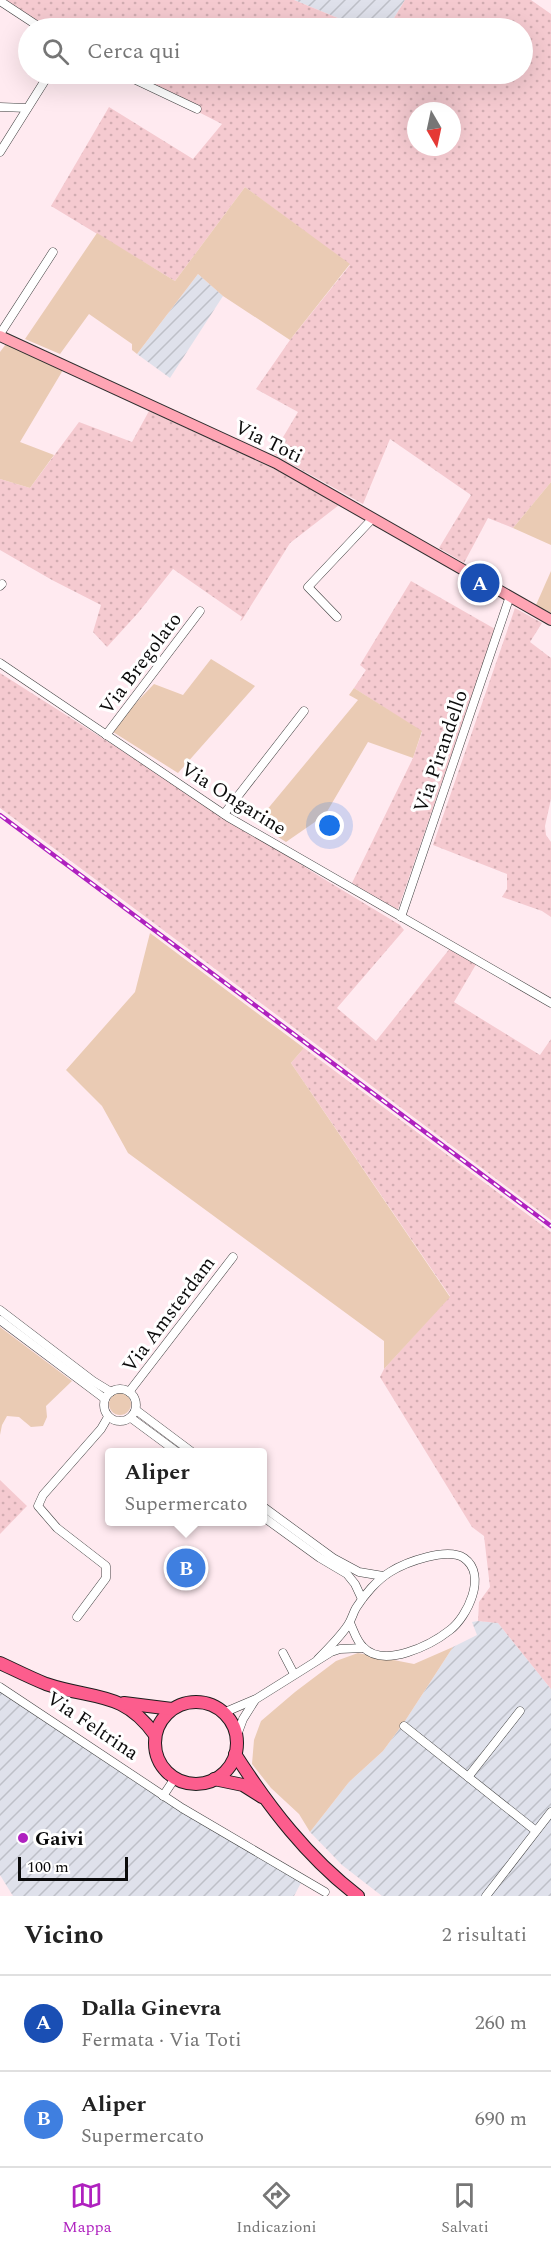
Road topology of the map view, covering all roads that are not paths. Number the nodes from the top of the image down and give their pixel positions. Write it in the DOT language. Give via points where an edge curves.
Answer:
graph roads {
  1 [pos="0,1"];
  2 [pos="26,18"];
  3 [pos="43,84"];
  4 [pos="144,84"];
  5 [pos="0,106"];
  6 [pos="27,108"];
  7 [pos="196,109"];
  8 [pos="0,152"];
  9 [pos="53,252"];
  10 [pos="0,335"];
  11 [pos="373,518"];
  12 [pos="511,597"];
  13 [pos="200,611"];
  14 [pos="337,617"];
  15 [pos="551,620"];
  16 [pos="0,663"];
  17 [pos="303,711"];
  18 [pos="106,735"];
  19 [pos="224,814"];
  20 [pos="401,917"];
  21 [pos="551,1003"];
  22 [pos="233,1257"];
  23 [pos="0,1310"];
  24 [pos="0,1320"];
  25 [pos="111,1392"];
  26 [pos="129,1392"];
  27 [pos="105,1399"];
  28 [pos="133,1414"];
  29 [pos="108,1417"];
  30 [pos="172,1448"];
  31 [pos="186,1448"];
  32 [pos="267,1510"];
  33 [pos="267,1520"];
  34 [pos="383,1576"];
  35 [pos="362,1599"];
  36 [pos="77,1617"];
  37 [pos="350,1623"];
  38 [pos="364,1648"];
  39 [pos="283,1653"];
  40 [pos="318,1659"];
  41 [pos="0,1663"];
  42 [pos="294,1674"];
  43 [pos="0,1687"];
  44 [pos="256,1699"];
  45 [pos="120,1703"];
  46 [pos="172,1710"];
  47 [pos="520,1711"];
  48 [pos="223,1713"];
  49 [pos="404,1726"];
  50 [pos="155,1735"];
  51 [pos="236,1738"];
  52 [pos="235,1754"];
  53 [pos="468,1777"];
  54 [pos="175,1778"];
  55 [pos="214,1779"];
  56 [pos="163,1796"];
  57 [pos="268,1802"];
  58 [pos="551,1812"];
  59 [pos="536,1831"];
  60 [pos="325,1892"];
  61 [pos="358,1896"];
  62 [pos="486,1896"];
  1 -- 2 [label="street"];
  3 -- 6 [label="street"];
  4 -- 7 [label="street"];
  5 -- 6 [label="street"];
  6 -- 8 [label="street"];
  9 -- 10 [label="street"];
  10 -- 11 [label="main road, Via Toti" via="276,463"];
  11 -- 12 [label="main road, Via Toti"];
  11 -- 14 [label="street" via="308,587"];
  12 -- 15 [label="main road, Via Toti"];
  12 -- 20 [label="street, Via Pirandello"];
  13 -- 18 [label="street, Via Bregolato"];
  16 -- 18 [label="street, Via Ongarine"];
  17 -- 19 [label="street"];
  18 -- 19 [label="street, Via Ongarine"];
  19 -- 20 [label="street, Via Ongarine"];
  20 -- 21 [label="street, Via Ongarine"];
  22 -- 26 [label="street, Via Amsterdam"];
  23 -- 25 [label="street"];
  24 -- 27 [label="street"];
  25 -- 26 [label="street"];
  25 -- 27 [label="street"];
  26 -- 28 [label="street" via="135,1400"];
  27 -- 29 [label="street"];
  28 -- 29 [label="street" via="121,1422"];
  28 -- 30 [label="street"];
  28 -- 31 [label="street"];
  29 -- 36 [label="street" via="38,1506 57,1528 106,1566 106,1578"];
  32 -- 34 [label="street" via="341,1563 358,1572"];
  33 -- 35 [label="street" via="347,1574"];
  34 -- 35 [label="street"];
  34 -- 38 [label="street" via="411,1562 452,1555 464,1558 472,1568 474,1594 454,1627 430,1643 398,1655 379,1655"];
  35 -- 37 [label="street"];
  37 -- 38 [label="street"];
  37 -- 40 [label="street"];
  38 -- 40 [label="street" via="340,1649"];
  39 -- 42 [label="street"];
  40 -- 42 [label="street"];
  41 -- 45 [label="main road, Via Feltrina" via="47,1684"];
  42 -- 44 [label="street"];
  43 -- 56 [label="street, Via Feltrina"];
  44 -- 48 [label="street"];
  44 -- 51 [label="street"];
  45 -- 46 [label="main road, Via Feltrina"];
  45 -- 50 [label="main road, Via Feltrina" via="140,1716"];
  46 -- 48 [label="main road, Via Feltrina" via="184,1703 198,1702"];
  46 -- 50 [label="main road, Via Feltrina"];
  47 -- 53 [label="street"];
  48 -- 51 [label="main road"];
  49 -- 53 [label="street"];
  50 -- 54 [label="main road, Via Feltrina" via="158,1760"];
  51 -- 52 [label="main road"];
  52 -- 55 [label="main road" via="227,1769"];
  52 -- 57 [label="main road"];
  53 -- 59 [label="street"];
  54 -- 55 [label="main road" via="195,1784"];
  54 -- 56 [label="street"];
  55 -- 57 [label="main road" via="243,1785"];
  56 -- 60 [label="street, Via Feltrina"];
  57 -- 61 [label="main road" via="308,1853"];
  58 -- 59 [label="street"];
  59 -- 62 [label="street"];
}
